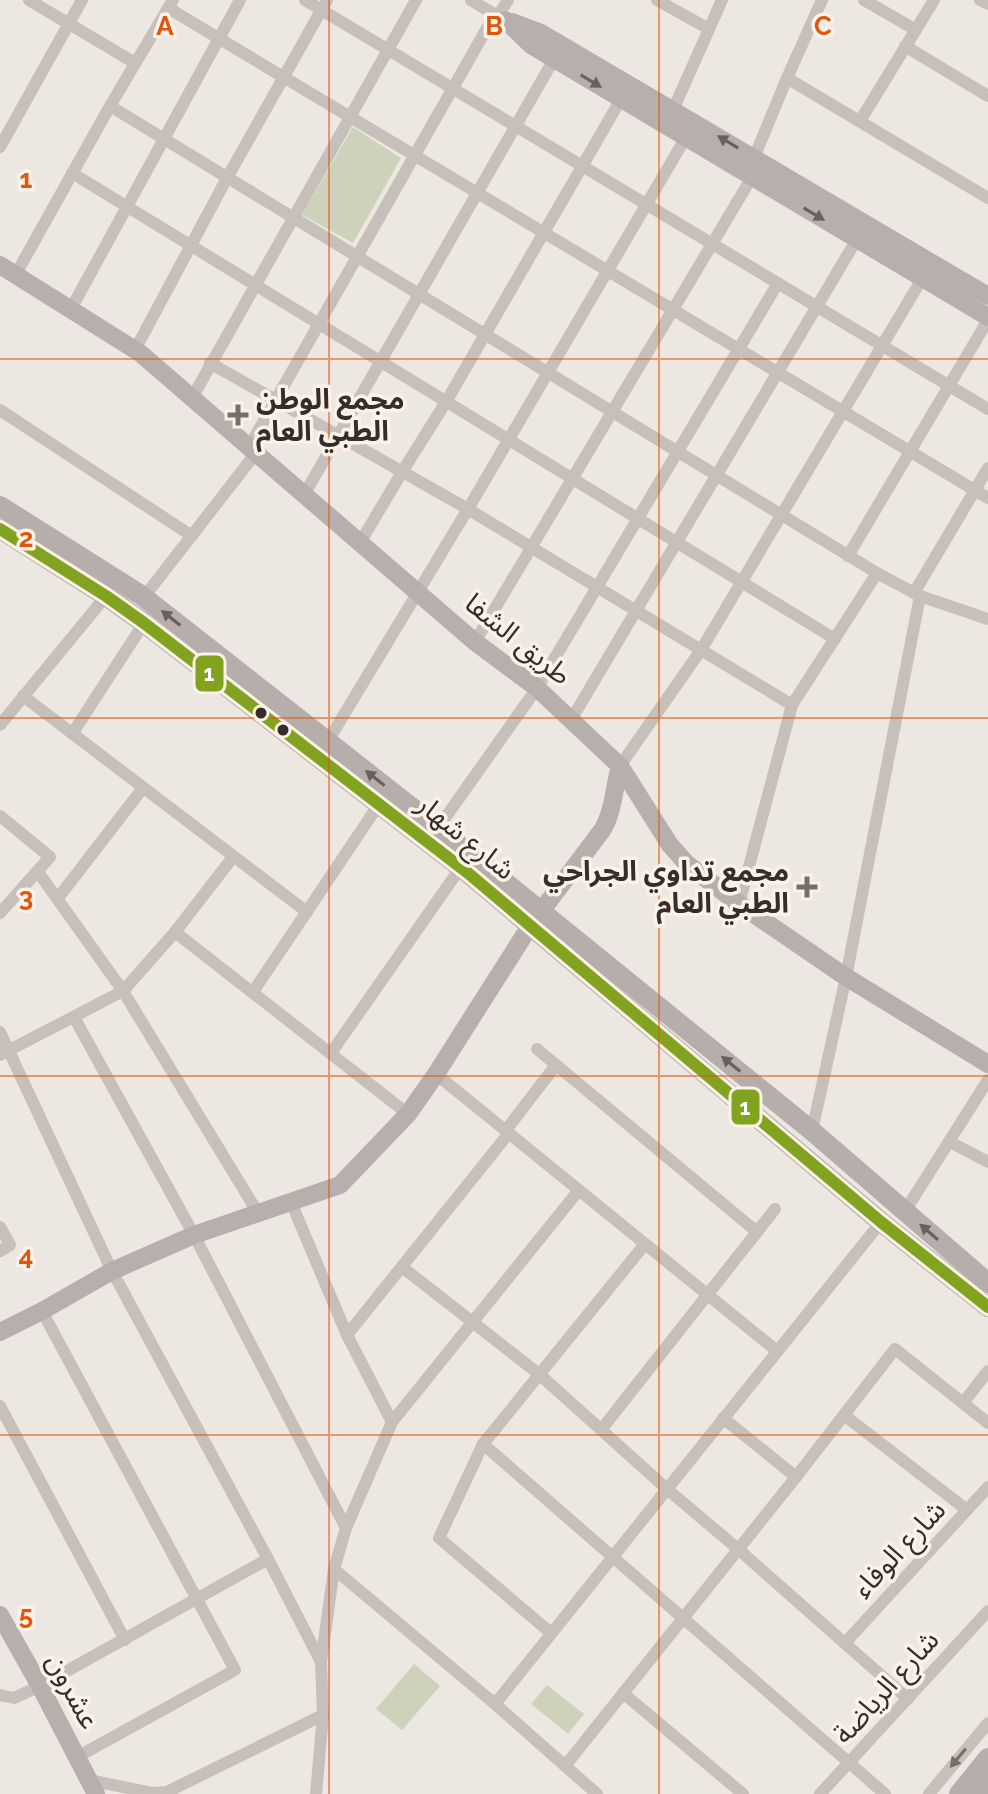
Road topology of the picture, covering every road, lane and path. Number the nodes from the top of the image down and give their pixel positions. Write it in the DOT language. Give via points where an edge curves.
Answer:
graph roads {
  1 [pos="29,0"];
  2 [pos="82,0"];
  3 [pos="240,0"];
  4 [pos="305,0"];
  5 [pos="416,0"];
  6 [pos="471,0"];
  7 [pos="508,0"];
  8 [pos="657,0"];
  9 [pos="722,0"];
  10 [pos="822,0"];
  11 [pos="864,0"];
  12 [pos="934,0"];
  13 [pos="980,0"];
  14 [pos="170,4"];
  15 [pos="988,4"];
  16 [pos="324,5"];
  17 [pos="499,17"];
  18 [pos="69,23"];
  19 [pos="709,29"];
  20 [pos="916,30"];
  21 [pos="219,39"];
  22 [pos="905,46"];
  23 [pos="388,50"];
  24 [pos="554,59"];
  25 [pos="135,63"];
  26 [pos="283,77"];
  27 [pos="787,78"];
  28 [pos="453,88"];
  29 [pos="988,96"];
  30 [pos="621,99"];
  31 [pos="110,106"];
  32 [pos="673,110"];
  33 [pos="0,114"];
  34 [pos="350,117"];
  35 [pos="860,121"];
  36 [pos="14,122"];
  37 [pos="516,126"];
  38 [pos="686,137"];
  39 [pos="164,139"];
  40 [pos="0,147"];
  41 [pos="415,156"];
  42 [pos="582,166"];
  43 [pos="753,167"];
  44 [pos="72,173"];
  45 [pos="227,178"];
  46 [pos="477,193"];
  47 [pos="988,198"];
  48 [pos="647,204"];
  49 [pos="127,206"];
  50 [pos="292,218"];
  51 [pos="543,233"];
  52 [pos="857,239"];
  53 [pos="712,244"];
  54 [pos="191,246"];
  55 [pos="357,257"];
  56 [pos="8,269"];
  57 [pos="927,270"];
  58 [pos="608,271"];
  59 [pos="778,283"];
  60 [pos="254,285"];
  61 [pos="419,296"];
  62 [pos="988,296"];
  63 [pos="817,306"];
  64 [pos="71,309"];
  65 [pos="673,310"];
  66 [pos="988,319"];
  67 [pos="319,324"];
  68 [pos="485,335"];
  69 [pos="882,345"];
  70 [pos="738,349"];
  71 [pos="135,350"];
  72 [pos="381,362"];
  73 [pos="210,363"];
  74 [pos="548,373"];
  75 [pos="778,373"];
  76 [pos="949,385"];
  77 [pos="192,398"];
  78 [pos="276,400"];
  79 [pos="446,402"];
  80 [pos="988,409"];
  81 [pos="0,410"];
  82 [pos="612,412"];
  83 [pos="843,412"];
  84 [pos="338,436"];
  85 [pos="509,440"];
  86 [pos="253,450"];
  87 [pos="677,452"];
  88 [pos="910,452"];
  89 [pos="988,468"];
  90 [pos="402,472"];
  91 [pos="716,476"];
  92 [pos="572,479"];
  93 [pos="975,490"];
  94 [pos="304,495"];
  95 [pos="988,498"];
  96 [pos="0,506"];
  97 [pos="468,509"];
  98 [pos="781,515"];
  99 [pos="637,519"];
  100 [pos="0,529"];
  101 [pos="192,536"];
  102 [pos="360,543"];
  103 [pos="677,543"];
  104 [pos="531,547"];
  105 [pos="848,556"];
  106 [pos="877,573"];
  107 [pos="741,582"];
  108 [pos="597,587"];
  109 [pos="418,592"];
  110 [pos="917,595"];
  111 [pos="106,596"];
  112 [pos="144,597"];
  113 [pos="636,611"];
  114 [pos="988,619"];
  115 [pos="144,623"];
  116 [pos="835,639"];
  117 [pos="475,642"];
  118 [pos="701,650"];
  119 [pos="537,688"];
  120 [pos="23,696"];
  121 [pos="792,705"];
  122 [pos="571,720"];
  123 [pos="0,725"];
  124 [pos="72,734"];
  125 [pos="328,741"];
  126 [pos="620,766"];
  127 [pos="143,788"];
  128 [pos="379,804"];
  129 [pos="2,820"];
  130 [pos="438,828"];
  131 [pos="233,857"];
  132 [pos="461,867"];
  133 [pos="38,872"];
  134 [pos="58,898"];
  135 [pos="739,904"];
  136 [pos="307,912"];
  137 [pos="0,913"];
  138 [pos="536,918"];
  139 [pos="175,932"];
  140 [pos="846,977"];
  141 [pos="123,991"];
  142 [pos="253,992"];
  143 [pos="74,1017"];
  144 [pos="0,1032"];
  145 [pos="537,1049"];
  146 [pos="4,1053"];
  147 [pos="331,1053"];
  148 [pos="988,1064"];
  149 [pos="556,1065"];
  150 [pos="436,1074"];
  151 [pos="988,1080"];
  152 [pos="408,1114"];
  153 [pos="812,1131"];
  154 [pos="508,1132"];
  155 [pos="950,1142"];
  156 [pos="988,1162"];
  157 [pos="579,1190"];
  158 [pos="291,1202"];
  159 [pos="775,1209"];
  160 [pos="905,1211"];
  161 [pos="258,1213"];
  162 [pos="881,1222"];
  163 [pos="0,1227"];
  164 [pos="757,1232"];
  165 [pos="194,1235"];
  166 [pos="645,1244"];
  167 [pos="0,1251"];
  168 [pos="402,1267"];
  169 [pos="112,1271"];
  170 [pos="986,1281"];
  171 [pos="707,1295"];
  172 [pos="988,1307"];
  173 [pos="42,1311"];
  174 [pos="473,1322"];
  175 [pos="0,1332"];
  176 [pos="347,1335"];
  177 [pos="777,1351"];
  178 [pos="988,1371"];
  179 [pos="539,1374"];
  180 [pos="963,1403"];
  181 [pos="0,1406"];
  182 [pos="844,1415"];
  183 [pos="723,1418"];
  184 [pos="392,1422"];
  185 [pos="988,1423"];
  186 [pos="601,1430"];
  187 [pos="483,1444"];
  188 [pos="796,1477"];
  189 [pos="988,1487"];
  190 [pos="667,1489"];
  191 [pos="967,1510"];
  192 [pos="346,1528"];
  193 [pos="738,1549"];
  194 [pos="613,1556"];
  195 [pos="268,1559"];
  196 [pos="334,1569"];
  197 [pos="197,1599"];
  198 [pos="988,1611"];
  199 [pos="0,1615"];
  200 [pos="683,1618"];
  201 [pos="551,1633"];
  202 [pos="125,1640"];
  203 [pos="845,1643"];
  204 [pos="321,1662"];
  205 [pos="40,1686"];
  206 [pos="623,1693"];
  207 [pos="0,1695"];
  208 [pos="908,1699"];
  209 [pos="495,1704"];
  210 [pos="323,1715"];
  211 [pos="988,1723"];
  212 [pos="77,1757"];
  213 [pos="988,1758"];
  214 [pos="849,1763"];
  215 [pos="565,1766"];
  216 [pos="988,1780"];
  217 [pos="93,1787"];
  218 [pos="316,1794"];
  219 [pos="597,1794"];
  220 [pos="743,1794"];
  221 [pos="820,1794"];
  222 [pos="885,1794"];
  223 [pos="929,1794"];
  224 [pos="959,1794"];
  225 [pos="977,1794"];
  1 -- 18 [label="street"];
  2 -- 18 [label="street"];
  3 -- 21 [label="street"];
  4 -- 16 [label="street"];
  5 -- 23 [label="street"];
  6 -- 17 [label="street"];
  7 -- 17 [label="street"];
  8 -- 19 [label="street"];
  9 -- 19 [label="street"];
  10 -- 27 [label="street"];
  11 -- 20 [label="street"];
  12 -- 20 [label="street"];
  13 -- 15 [label="street"];
  14 -- 21 [label="street"];
  14 -- 25 [label="street"];
  16 -- 23 [label="street"];
  16 -- 26 [label="street"];
  17 -- 24 [label="street"];
  17 -- 28 [label="street"];
  17 -- 32 [label="street" via="541,33"];
  18 -- 25 [label="street"];
  18 -- 36 [label="street"];
  19 -- 32 [label="street"];
  20 -- 22 [label="street"];
  21 -- 26 [label="street"];
  21 -- 39 [label="street"];
  22 -- 29 [label="street"];
  22 -- 35 [label="street"];
  23 -- 28 [label="street"];
  23 -- 34 [label="street"];
  24 -- 30 [label="street, one-way"];
  24 -- 37 [label="street"];
  25 -- 31 [label="street"];
  26 -- 34 [label="street"];
  26 -- 45 [label="street"];
  27 -- 35 [label="street"];
  27 -- 43 [label="street"];
  28 -- 37 [label="street"];
  28 -- 41 [label="street"];
  30 -- 38 [label="street"];
  30 -- 42 [label="street"];
  31 -- 39 [label="street"];
  31 -- 44 [label="street"];
  43 -- 32 [label="street, one-way"];
  33 -- 36 [label="street"];
  34 -- 41 [label="street"];
  34 -- 50 [label="street"];
  35 -- 47 [label="street"];
  36 -- 40 [label="street"];
  37 -- 42 [label="street"];
  37 -- 46 [label="street"];
  38 -- 43 [label="street"];
  38 -- 48 [label="street"];
  39 -- 45 [label="street"];
  39 -- 49 [label="street"];
  41 -- 46 [label="street"];
  41 -- 55 [label="street"];
  42 -- 48 [label="street"];
  42 -- 51 [label="street"];
  43 -- 52 [label="street, one-way"];
  43 -- 53 [label="street"];
  43 -- 57 [label="street"];
  44 -- 49 [label="street"];
  44 -- 56 [label="street"];
  45 -- 50 [label="street"];
  45 -- 54 [label="street"];
  46 -- 51 [label="street"];
  46 -- 61 [label="street"];
  48 -- 53 [label="street"];
  48 -- 58 [label="street"];
  49 -- 54 [label="street"];
  49 -- 64 [label="street"];
  50 -- 55 [label="street"];
  50 -- 60 [label="street"];
  51 -- 58 [label="street"];
  51 -- 68 [label="street"];
  52 -- 57 [label="street"];
  52 -- 63 [label="street"];
  53 -- 59 [label="street"];
  53 -- 65 [label="street"];
  54 -- 60 [label="street"];
  54 -- 71 [label="street"];
  55 -- 61 [label="street"];
  55 -- 67 [label="street"];
  56 -- 64 [label="street, طريق الشفا"];
  57 -- 62 [label="street"];
  57 -- 66 [label="street"];
  57 -- 69 [label="street"];
  58 -- 65 [label="street"];
  58 -- 74 [label="street"];
  59 -- 63 [label="street"];
  59 -- 70 [label="street"];
  60 -- 67 [label="street"];
  60 -- 73 [label="street"];
  61 -- 68 [label="street"];
  61 -- 72 [label="street"];
  63 -- 69 [label="street"];
  63 -- 75 [label="street"];
  64 -- 71 [label="street, طريق الشفا"];
  65 -- 70 [label="street"];
  65 -- 82 [label="street"];
  66 -- 76 [label="street"];
  67 -- 72 [label="street"];
  67 -- 78 [label="street"];
  68 -- 74 [label="street"];
  68 -- 79 [label="street"];
  69 -- 76 [label="street"];
  69 -- 83 [label="street"];
  70 -- 75 [label="street"];
  70 -- 87 [label="street"];
  71 -- 77 [label="street, طريق الشفا"];
  72 -- 79 [label="street"];
  72 -- 84 [label="street"];
  73 -- 77 [label="street"];
  73 -- 78 [label="street"];
  74 -- 82 [label="street"];
  74 -- 85 [label="street"];
  75 -- 83 [label="street"];
  75 -- 91 [label="street"];
  76 -- 80 [label="street"];
  76 -- 88 [label="street"];
  77 -- 86 [label="street, طريق الشفا"];
  78 -- 84 [label="street"];
  78 -- 86 [label="street"];
  79 -- 85 [label="street"];
  79 -- 90 [label="street"];
  81 -- 101 [label="street"];
  82 -- 87 [label="street"];
  82 -- 92 [label="street"];
  83 -- 88 [label="street"];
  83 -- 98 [label="street"];
  84 -- 90 [label="street"];
  84 -- 94 [label="street"];
  85 -- 92 [label="street"];
  85 -- 97 [label="street"];
  86 -- 94 [label="street, طريق الشفا"];
  86 -- 101 [label="street"];
  87 -- 91 [label="street"];
  87 -- 99 [label="street"];
  88 -- 93 [label="street"];
  88 -- 105 [label="street"];
  89 -- 93 [label="street"];
  90 -- 97 [label="street"];
  90 -- 102 [label="street"];
  91 -- 98 [label="street"];
  91 -- 103 [label="street"];
  92 -- 99 [label="street"];
  92 -- 104 [label="street"];
  93 -- 95 [label="street"];
  93 -- 110 [label="street"];
  94 -- 102 [label="street, طريق الشفا"];
  96 -- 112 [label="main road, شارع شهار"];
  97 -- 104 [label="street"];
  97 -- 109 [label="street"];
  98 -- 105 [label="street"];
  98 -- 107 [label="street"];
  99 -- 103 [label="street"];
  99 -- 108 [label="street"];
  100 -- 111 [label="main road, شارع شهار"];
  101 -- 112 [label="street"];
  102 -- 109 [label="street, طريق الشفا"];
  103 -- 107 [label="street"];
  103 -- 113 [label="street"];
  104 -- 108 [label="street"];
  104 -- 117 [label="street"];
  105 -- 106 [label="street"];
  106 -- 110 [label="street"];
  106 -- 116 [label="street"];
  107 -- 116 [label="street"];
  107 -- 118 [label="street"];
  108 -- 113 [label="street"];
  108 -- 119 [label="street"];
  109 -- 117 [label="street, طريق الشفا"];
  109 -- 125 [label="street"];
  110 -- 114 [label="street"];
  110 -- 140 [label="street"];
  111 -- 115 [label="main road, شارع شهار"];
  111 -- 120 [label="street"];
  125 -- 112 [label="main road, شارع شهار, one-way"];
  113 -- 118 [label="street"];
  113 -- 122 [label="street"];
  115 -- 124 [label="street"];
  115 -- 128 [label="main road, شارع شهار"];
  116 -- 121 [label="street"];
  117 -- 119 [label="street, طريق الشفا"];
  118 -- 121 [label="street"];
  118 -- 126 [label="street"];
  119 -- 122 [label="street, طريق الشفا"];
  119 -- 130 [label="street"];
  120 -- 123 [label="street"];
  120 -- 124 [label="street"];
  121 -- 135 [label="street"];
  122 -- 126 [label="street, طريق الشفا"];
  124 -- 127 [label="street"];
  130 -- 125 [label="main road, شارع شهار, one-way"];
  126 -- 135 [label="street, طريق الشفا" via="670,845"];
  126 -- 138 [label="street" via="603,829"];
  127 -- 131 [label="street"];
  127 -- 134 [label="street"];
  128 -- 132 [label="main road, شارع شهار"];
  128 -- 136 [label="street"];
  129 -- 133 [label="street" via="50,857"];
  130 -- 138 [label="main road, شارع شهار"];
  131 -- 136 [label="street"];
  131 -- 139 [label="street"];
  132 -- 138 [label="main road, شارع شهار"];
  132 -- 147 [label="street"];
  133 -- 134 [label="street"];
  133 -- 137 [label="street"];
  134 -- 141 [label="street"];
  135 -- 140 [label="street, طريق الشفا"];
  136 -- 142 [label="street"];
  138 -- 150 [label="street"];
  153 -- 138 [label="main road, شارع شهار, one-way"];
  138 -- 162 [label="main road, شارع شهار"];
  139 -- 141 [label="street"];
  139 -- 142 [label="street"];
  140 -- 148 [label="street, طريق الشفا"];
  140 -- 153 [label="street"];
  141 -- 143 [label="street"];
  141 -- 161 [label="street"];
  142 -- 147 [label="street"];
  143 -- 146 [label="street"];
  143 -- 165 [label="street"];
  144 -- 146 [label="street"];
  145 -- 149 [label="street"];
  146 -- 169 [label="street"];
  147 -- 152 [label="street"];
  149 -- 154 [label="street"];
  149 -- 164 [label="street"];
  150 -- 152 [label="street"];
  150 -- 154 [label="street"];
  151 -- 155 [label="street"];
  152 -- 158 [label="street" via="340,1185"];
  153 -- 160 [label="main road, شارع شهار"];
  154 -- 157 [label="street"];
  154 -- 168 [label="street"];
  155 -- 156 [label="street"];
  155 -- 160 [label="street"];
  157 -- 166 [label="street"];
  157 -- 174 [label="street"];
  158 -- 161 [label="street"];
  158 -- 176 [label="street"];
  159 -- 164 [label="street"];
  170 -- 160 [label="main road, شارع شهار, one-way"];
  161 -- 165 [label="street"];
  162 -- 172 [label="main road, شارع شهار"];
  162 -- 177 [label="street"];
  163 -- 167 [label="street" via="10,1245"];
  164 -- 171 [label="street"];
  165 -- 169 [label="street"];
  165 -- 192 [label="street"];
  166 -- 171 [label="street"];
  166 -- 179 [label="street"];
  168 -- 174 [label="street"];
  168 -- 176 [label="street"];
  169 -- 173 [label="street"];
  169 -- 195 [label="street"];
  171 -- 177 [label="street"];
  171 -- 186 [label="street"];
  173 -- 175 [label="street"];
  173 -- 197 [label="street"];
  174 -- 179 [label="street"];
  174 -- 184 [label="street"];
  176 -- 184 [label="street"];
  177 -- 183 [label="street"];
  178 -- 180 [label="street"];
  179 -- 186 [label="street"];
  179 -- 187 [label="street"];
  180 -- 182 [label="street" via="895,1349"];
  180 -- 185 [label="street"];
  181 -- 202 [label="street"];
  182 -- 188 [label="street"];
  182 -- 191 [label="street"];
  183 -- 188 [label="street"];
  183 -- 190 [label="street"];
  184 -- 192 [label="street"];
  186 -- 190 [label="street"];
  187 -- 194 [label="street"];
  187 -- 201 [label="street" via="439,1538"];
  188 -- 193 [label="street"];
  189 -- 191 [label="street, شارع الوفاء"];
  190 -- 193 [label="street"];
  190 -- 194 [label="street"];
  191 -- 203 [label="street, شارع الوفاء"];
  192 -- 196 [label="street"];
  193 -- 200 [label="street"];
  193 -- 203 [label="street"];
  194 -- 200 [label="street"];
  194 -- 201 [label="street"];
  195 -- 197 [label="street"];
  195 -- 204 [label="street"];
  196 -- 204 [label="street"];
  196 -- 209 [label="street"];
  197 -- 202 [label="street"];
  197 -- 212 [label="street" via="235,1670"];
  198 -- 208 [label="street, شارع الرياضة"];
  199 -- 205 [label="street, عشرون"];
  200 -- 206 [label="street"];
  200 -- 214 [label="street"];
  201 -- 209 [label="street"];
  202 -- 205 [label="street"];
  203 -- 208 [label="street"];
  204 -- 210 [label="street"];
  205 -- 207 [label="street" via="14,1698"];
  205 -- 212 [label="street, عشرون"];
  206 -- 215 [label="street"];
  206 -- 220 [label="street"];
  208 -- 214 [label="street, شارع الرياضة"];
  209 -- 215 [label="street"];
  210 -- 217 [label="street" via="167,1792"];
  210 -- 218 [label="street"];
  211 -- 223 [label="street, one-way"];
  212 -- 217 [label="street, عشرون"];
  213 -- 224 [label="main road"];
  214 -- 221 [label="street, شارع الرياضة"];
  214 -- 222 [label="street"];
  215 -- 219 [label="street"];
  216 -- 225 [label="main road"];
}
